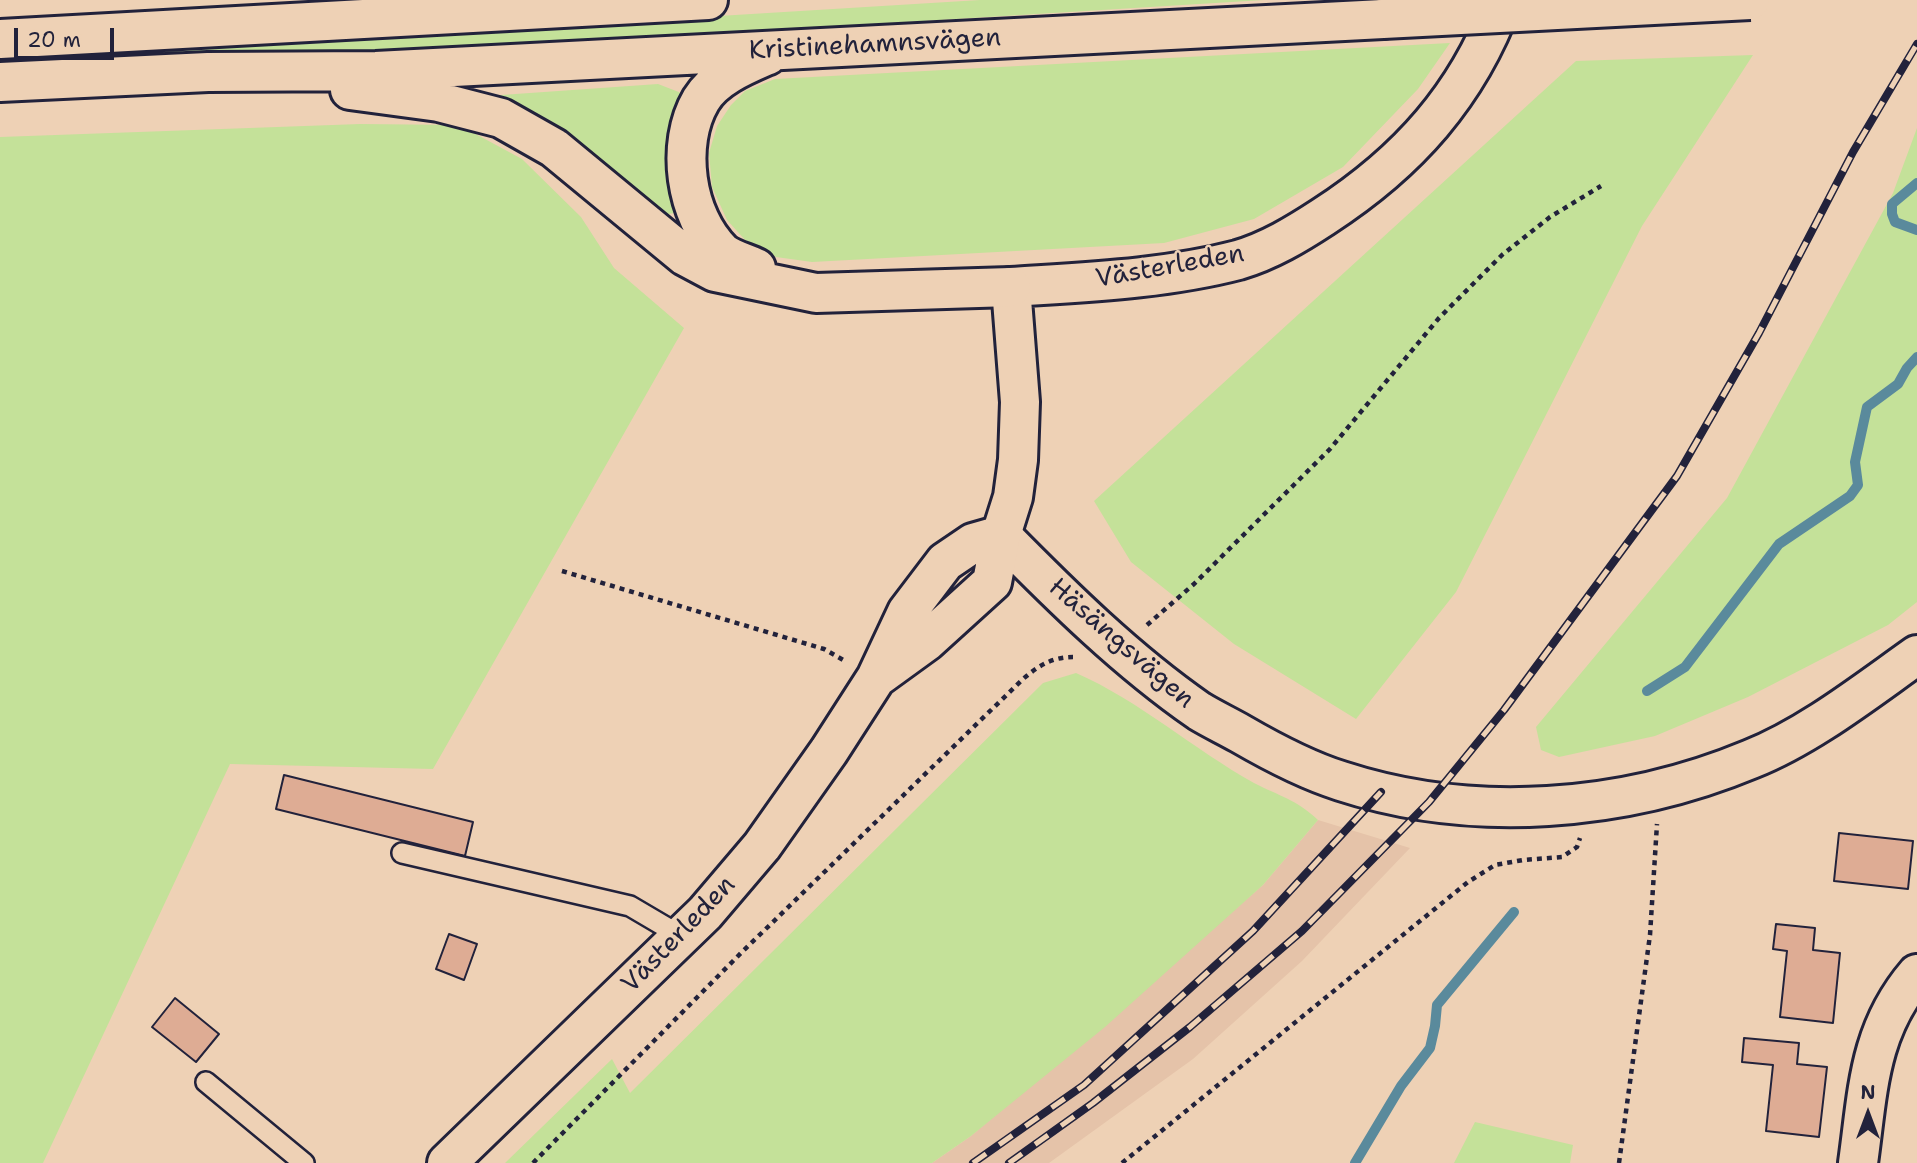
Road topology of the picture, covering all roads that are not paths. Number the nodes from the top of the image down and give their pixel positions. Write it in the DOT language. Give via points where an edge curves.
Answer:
graph roads {
  1 [pos="708,0"];
  2 [pos="1503,0"];
  3 [pos="1750,0"];
  4 [pos="617,2"];
  5 [pos="0,39"];
  6 [pos="782,49"];
  7 [pos="208,72"];
  8 [pos="0,82"];
  9 [pos="1011,287"];
  10 [pos="816,293"];
  11 [pos="1001,535"];
  12 [pos="1917,655"];
  13 [pos="402,853"];
  14 [pos="681,936"];
  15 [pos="1917,974"];
  16 [pos="206,1082"];
  17 [pos="304,1163"];
  18 [pos="447,1163"];
  19 [pos="1858,1163"];
  1 -- 4 [label="main road"];
  2 -- 9 [label="main road, Västerleden" via="1475,64 1440,115 1402,157 1342,205 1289,239 1240,259 1189,269"];
  3 -- 6 [label="main road, Kristinehamnsvägen, bridge"];
  4 -- 5 [label="main road"];
  6 -- 7 [label="main road, Kristinehamnsvägen" via="376,71"];
  6 -- 10 [label="main road" via="739,68 701,100 688,138 687,179 698,219 723,253"];
  7 -- 8 [label="main road, Kristinehamnsvägen"];
  7 -- 10 [label="main road" via="428,100 501,118 554,148 685,256 715,272"];
  9 -- 10 [label="main road"];
  9 -- 11 [label="main road, Västerleden" via="1020,402 1013,497"];
  11 -- 12 [label="main road, Häsängsvägen" via="1120,649 1200,711 1272,752 1329,776 1445,804 1562,805 1693,780 1753,759 1807,730"];
  11 -- 14 [label="main road, Västerleden" via="992,582 927,641 876,678 762,846"];
  13 -- 14 [label="lane" via="631,906"];
  14 -- 18 [label="main road, Västerleden"];
  15 -- 19 [label="main road" via="1887,1016 1873,1057"];
  16 -- 17 [label="lane"];
}
